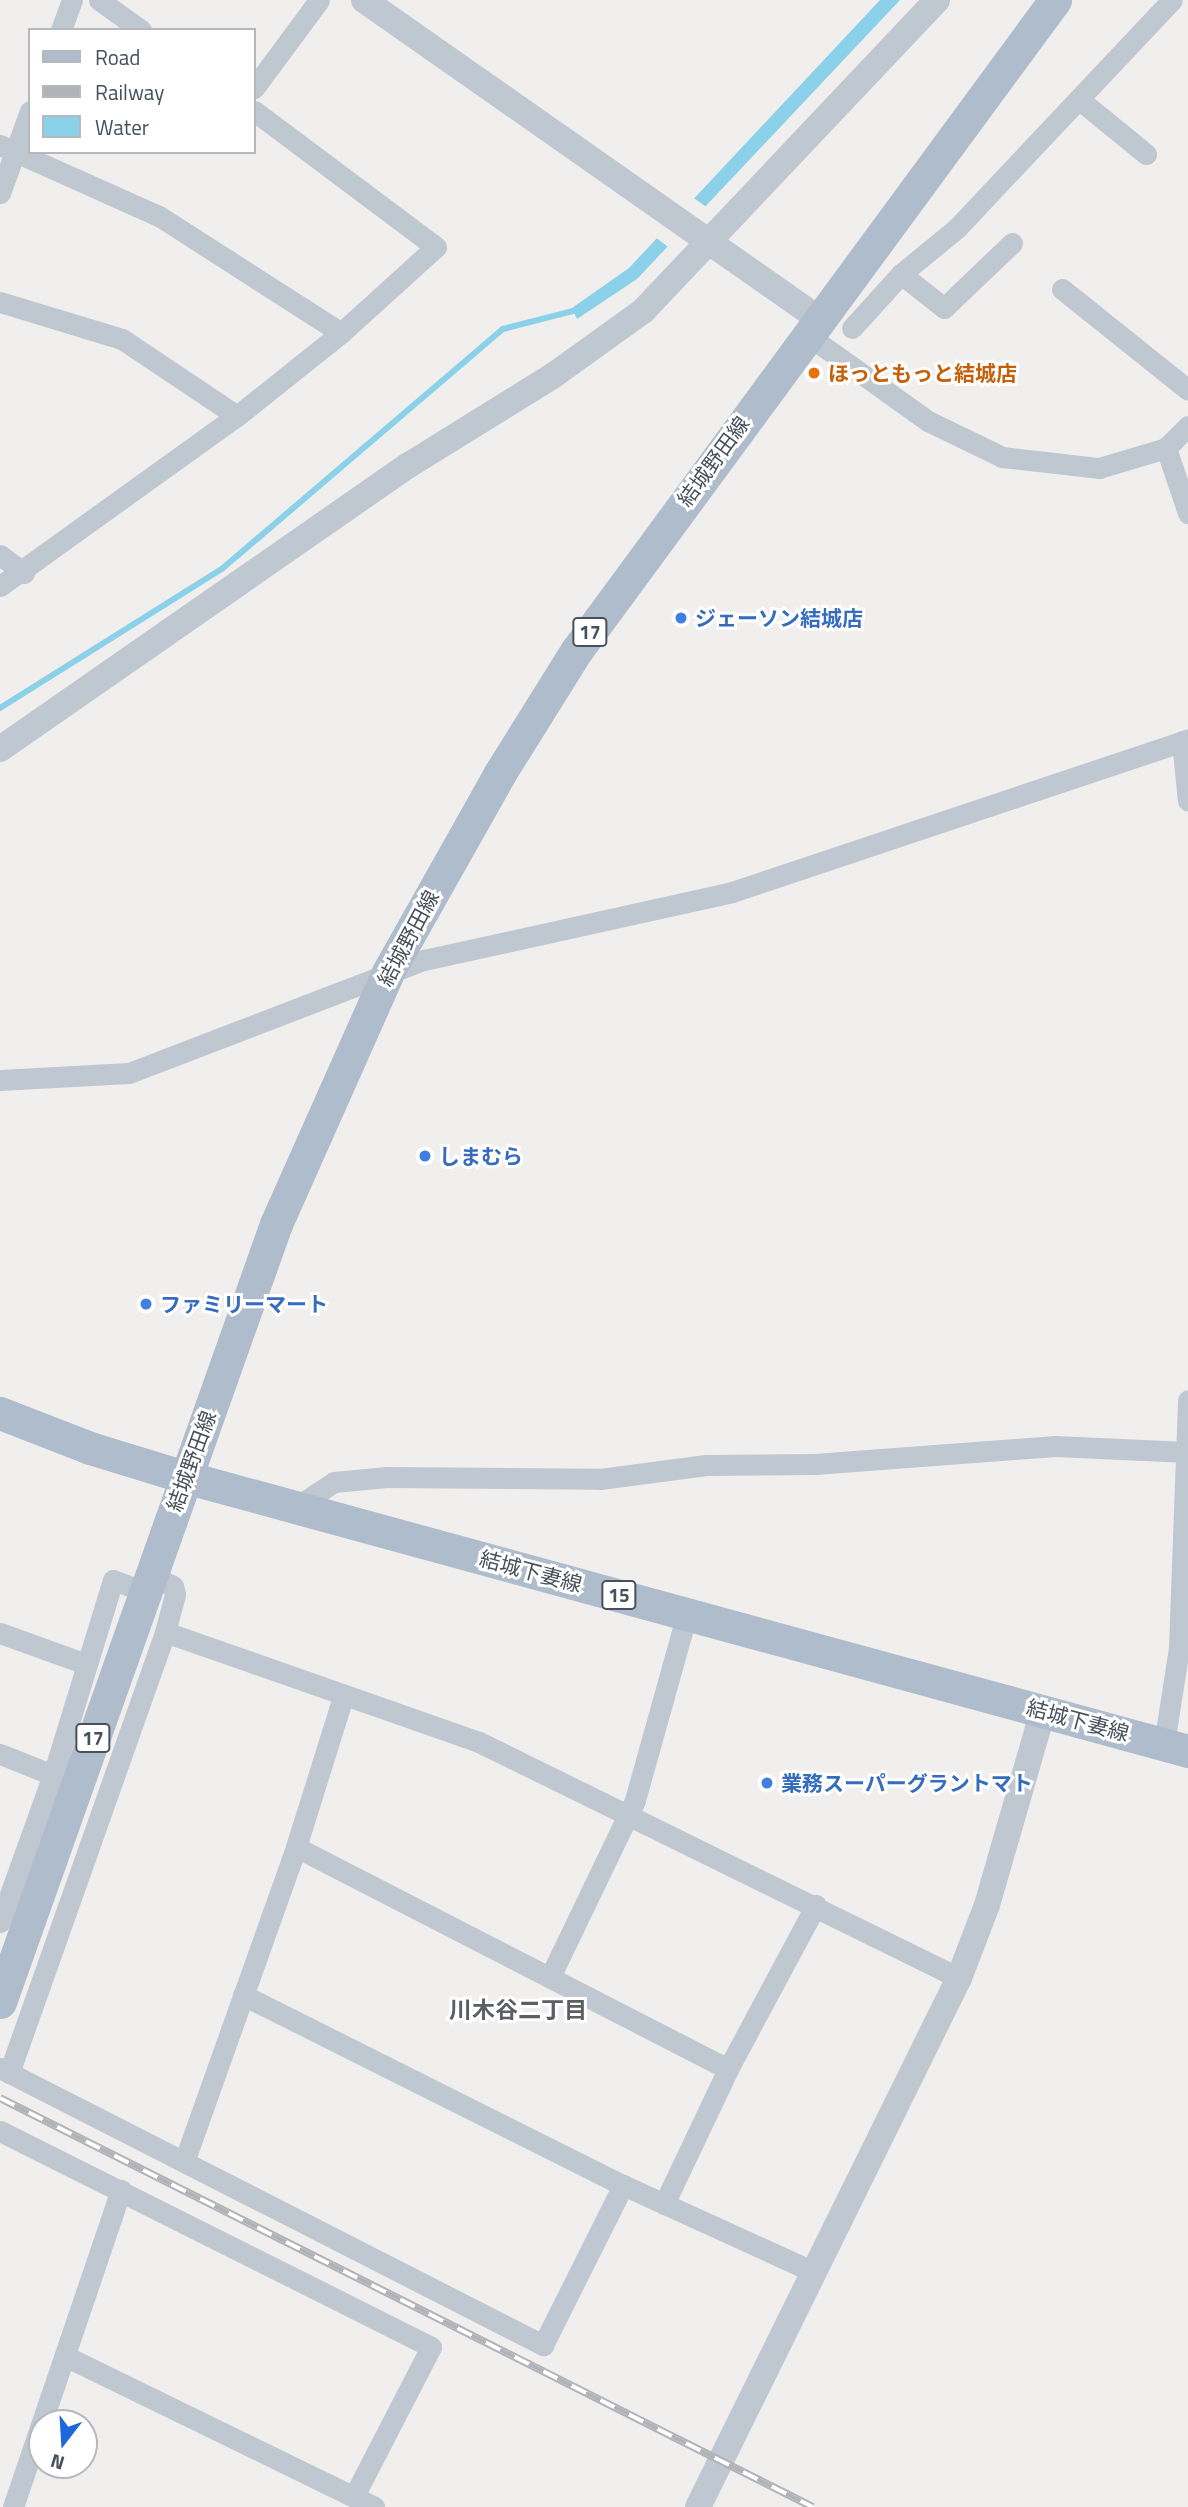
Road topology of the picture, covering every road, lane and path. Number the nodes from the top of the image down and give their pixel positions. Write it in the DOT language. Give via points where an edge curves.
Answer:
graph roads {
  1 [pos="72,0"];
  2 [pos="99,0"];
  3 [pos="319,0"];
  4 [pos="364,0"];
  5 [pos="937,0"];
  6 [pos="1055,0"];
  7 [pos="1172,0"];
  8 [pos="62,28"];
  9 [pos="138,28"];
  10 [pos="256,85"];
  11 [pos="1081,101"];
  12 [pos="256,112"];
  13 [pos="28,114"];
  14 [pos="7,149"];
  15 [pos="1146,154"];
  16 [pos="0,193"];
  17 [pos="710,243"];
  18 [pos="1012,243"];
  19 [pos="901,274"];
  20 [pos="1062,289"];
  21 [pos="0,302"];
  22 [pos="812,327"];
  23 [pos="852,328"];
  24 [pos="341,333"];
  25 [pos="1188,390"];
  26 [pos="237,416"];
  27 [pos="1188,426"];
  28 [pos="1167,448"];
  29 [pos="1188,513"];
  30 [pos="0,555"];
  31 [pos="24,573"];
  32 [pos="0,586"];
  33 [pos="1185,740"];
  34 [pos="0,749"];
  35 [pos="1188,801"];
  36 [pos="388,972"];
  37 [pos="0,1080"];
  38 [pos="1188,1400"];
  39 [pos="0,1413"];
  40 [pos="1186,1452"];
  41 [pos="185,1477"];
  42 [pos="296,1507"];
  43 [pos="147,1583"];
  44 [pos="688,1614"];
  45 [pos="1185,1615"];
  46 [pos="165,1632"];
  47 [pos="0,1633"];
  48 [pos="86,1664"];
  49 [pos="343,1697"];
  50 [pos="1043,1711"];
  51 [pos="1176,1747"];
  52 [pos="0,1754"];
  53 [pos="53,1775"];
  54 [pos="630,1813"];
  55 [pos="296,1847"];
  56 [pos="816,1905"];
  57 [pos="0,1922"];
  58 [pos="550,1977"];
  59 [pos="959,1978"];
  60 [pos="243,1995"];
  61 [pos="0,2003"];
  62 [pos="728,2069"];
  63 [pos="4,2071"];
  64 [pos="0,2131"];
  65 [pos="184,2162"];
  66 [pos="623,2185"];
  67 [pos="121,2190"];
  68 [pos="664,2204"];
  69 [pos="814,2272"];
  70 [pos="65,2356"];
  71 [pos="354,2496"];
  72 [pos="13,2507"];
  73 [pos="374,2507"];
  74 [pos="698,2507"];
  1 -- 8 [label="street"];
  2 -- 9 [label="street"];
  3 -- 10 [label="street"];
  4 -- 17 [label="street"];
  5 -- 17 [label="street"];
  6 -- 22 [label="main road, 結城野田線 / 17"];
  7 -- 11 [label="street"];
  11 -- 15 [label="street"];
  11 -- 19 [label="street" via="957,228"];
  12 -- 24 [label="street" via="436,247"];
  13 -- 14 [label="street"];
  14 -- 16 [label="street"];
  14 -- 24 [label="street" via="159,216"];
  17 -- 22 [label="street"];
  17 -- 34 [label="street" via="643,311 554,375 409,465"];
  18 -- 19 [label="street" via="944,308"];
  19 -- 23 [label="street"];
  20 -- 25 [label="street"];
  21 -- 26 [label="street" via="122,339"];
  22 -- 28 [label="street" via="928,421 1002,457 1099,468"];
  22 -- 36 [label="main road, 結城野田線 / 17" via="577,650 500,772"];
  24 -- 26 [label="street"];
  26 -- 31 [label="street"];
  27 -- 28 [label="street"];
  28 -- 29 [label="street"];
  30 -- 31 [label="street"];
  31 -- 32 [label="street"];
  33 -- 35 [label="street"];
  33 -- 36 [label="street" via="732,892 424,960"];
  36 -- 37 [label="street" via="129,1073"];
  36 -- 41 [label="main road, 結城野田線 / 17" via="276,1224"];
  38 -- 40 [label="street"];
  39 -- 41 [label="main road, 結城下妻線 / 15" via="90,1448"];
  40 -- 42 [label="street" via="1055,1447 815,1464 706,1465 600,1479 387,1477 334,1482"];
  40 -- 45 [label="street"];
  41 -- 42 [label="main road, 結城下妻線 / 15"];
  41 -- 43 [label="main road, 結城野田線 / 17"];
  42 -- 44 [label="main road, 結城下妻線 / 15"];
  43 -- 46 [label="street" via="173,1586"];
  43 -- 48 [label="street" via="113,1580"];
  43 -- 61 [label="main road, 結城野田線 / 17"];
  44 -- 50 [label="main road, 結城下妻線 / 15"];
  44 -- 54 [label="street"];
  45 -- 51 [label="street"];
  46 -- 49 [label="street"];
  46 -- 63 [label="street"];
  47 -- 48 [label="street"];
  48 -- 53 [label="street"];
  49 -- 54 [label="street" via="479,1742"];
  49 -- 55 [label="street"];
  50 -- 51 [label="main road, 結城下妻線 / 15"];
  50 -- 59 [label="street" via="987,1905"];
  52 -- 53 [label="street"];
  53 -- 57 [label="street"];
  54 -- 56 [label="street"];
  54 -- 58 [label="street"];
  55 -- 58 [label="street"];
  55 -- 60 [label="street"];
  56 -- 59 [label="street"];
  56 -- 62 [label="street"];
  58 -- 62 [label="street"];
  59 -- 69 [label="street"];
  60 -- 65 [label="street"];
  60 -- 66 [label="street"];
  62 -- 68 [label="street"];
  63 -- 65 [label="street"];
  64 -- 67 [label="street"];
  65 -- 66 [label="street" via="543,2346"];
  66 -- 68 [label="street"];
  67 -- 70 [label="street"];
  67 -- 71 [label="street" via="431,2347"];
  68 -- 69 [label="street"];
  69 -- 74 [label="street"];
  70 -- 71 [label="street"];
  70 -- 72 [label="street"];
  71 -- 73 [label="street"];
}
